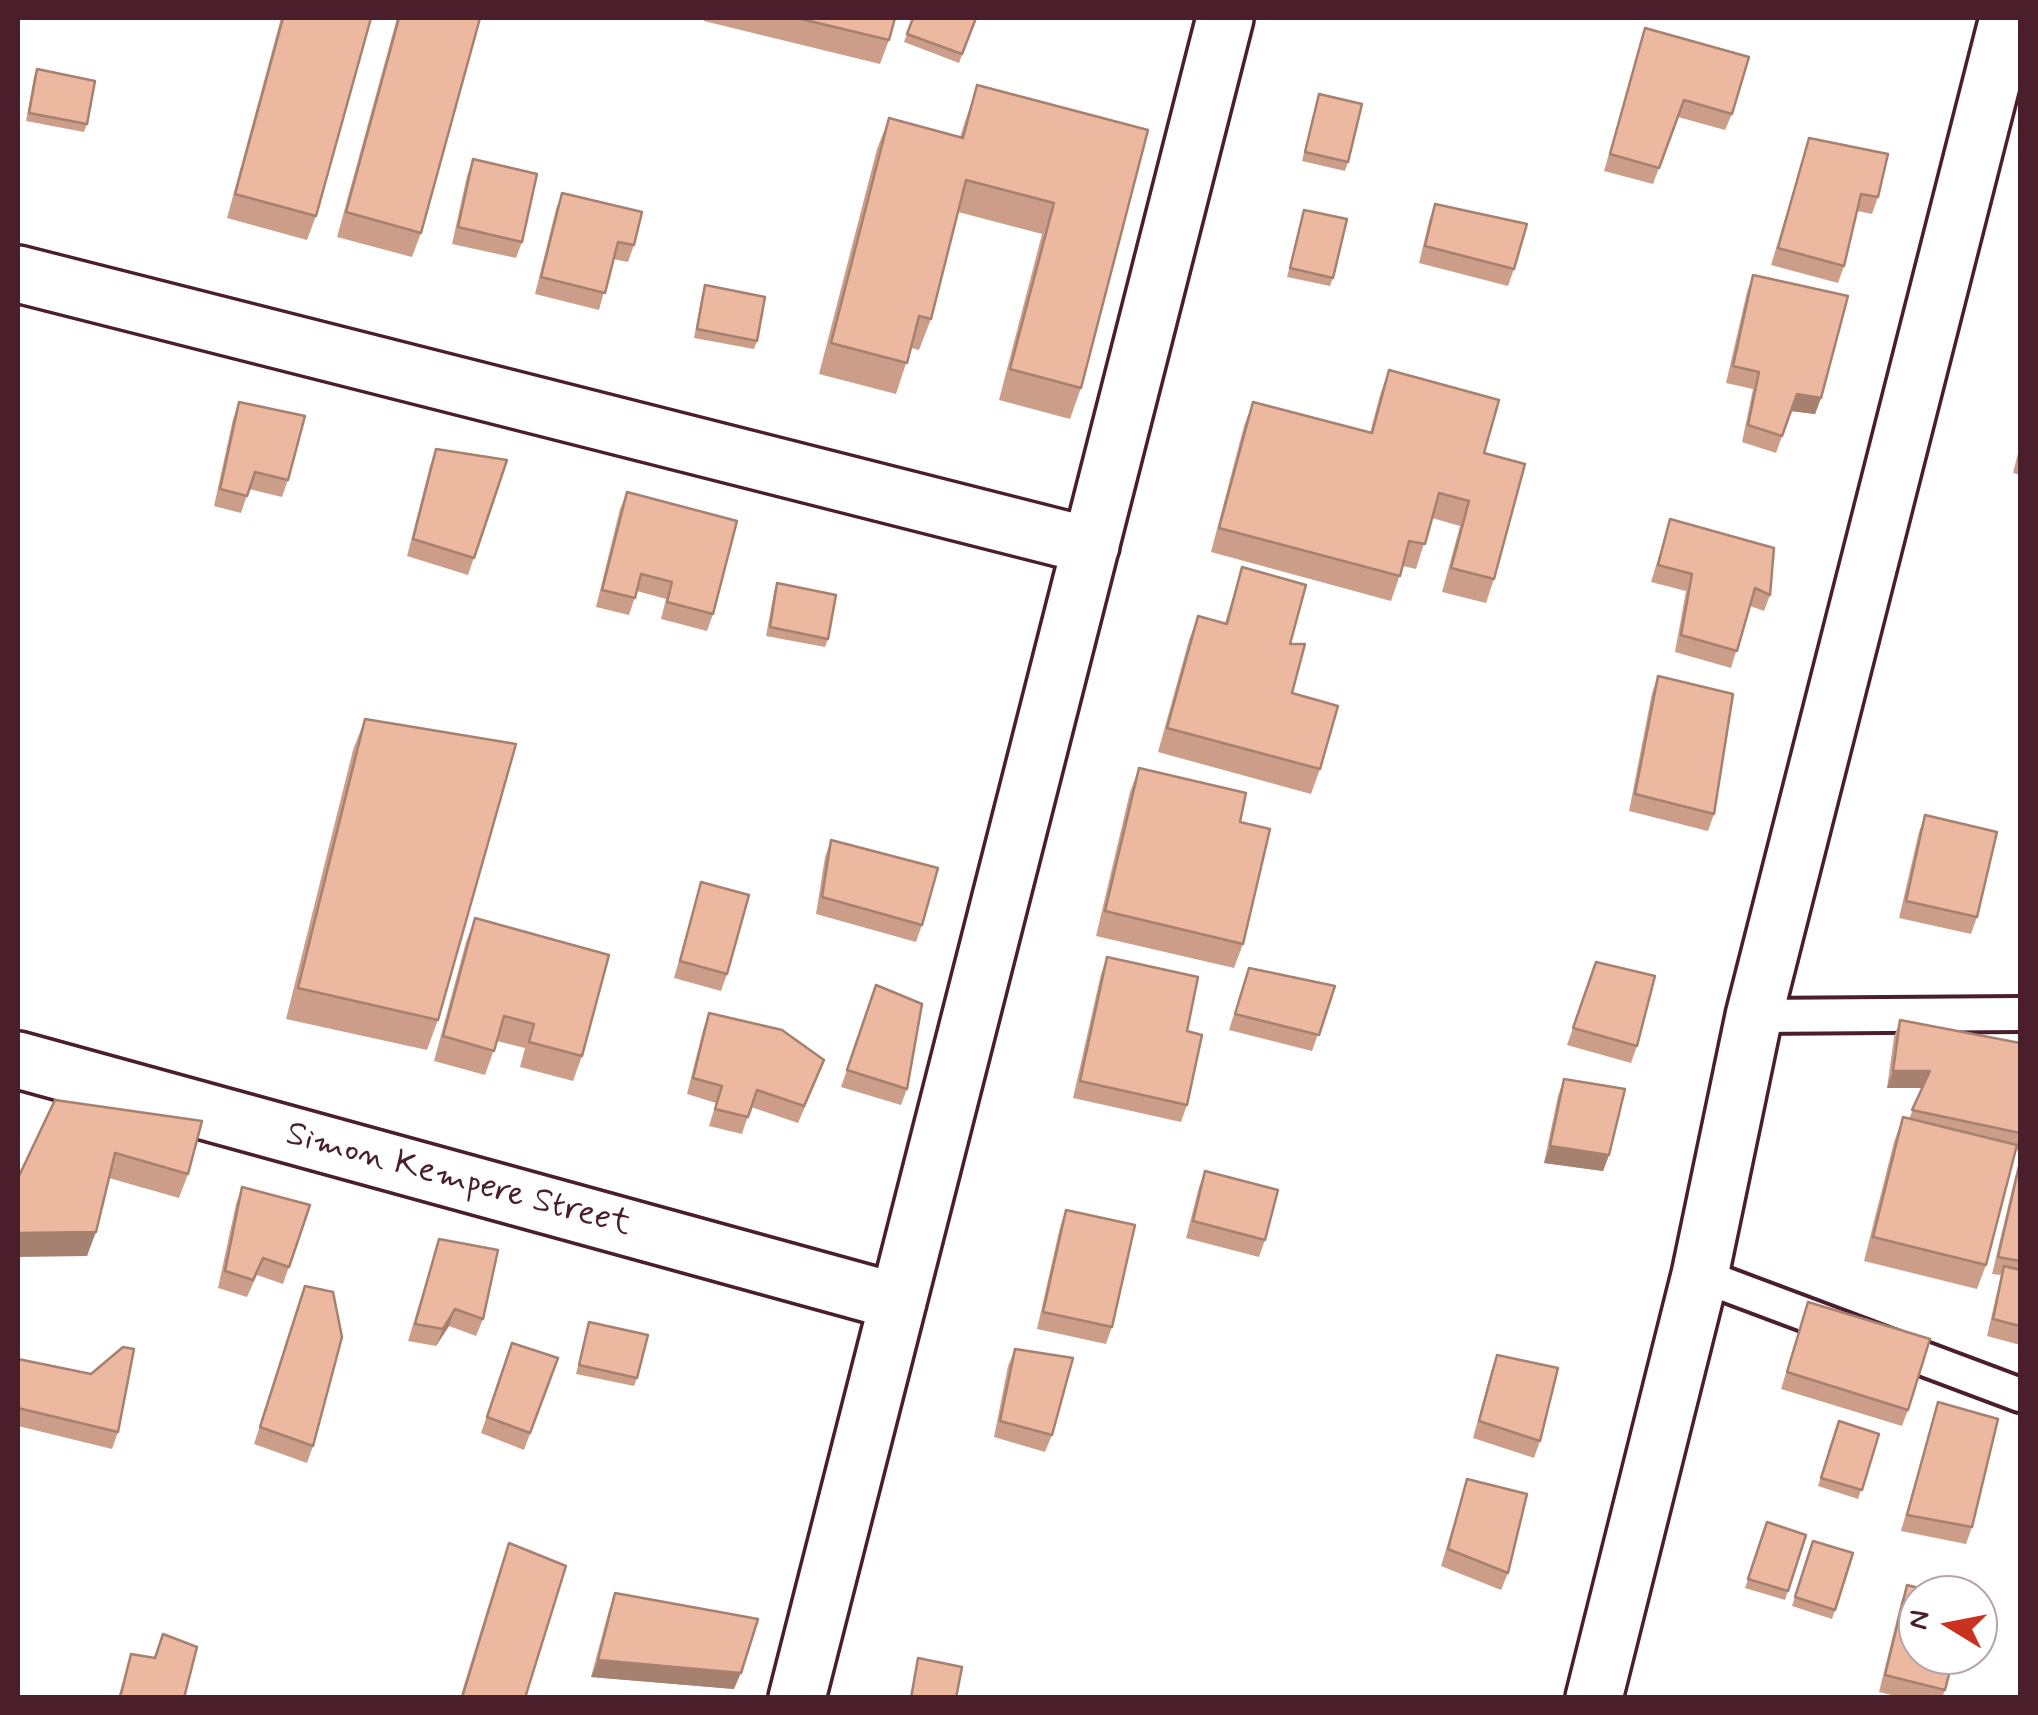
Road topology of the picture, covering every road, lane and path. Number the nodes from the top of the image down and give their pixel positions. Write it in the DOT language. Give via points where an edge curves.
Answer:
graph roads {
  1 [pos="1224,18"];
  2 [pos="2008,18"];
  3 [pos="18,274"];
  4 [pos="1090,546"];
  5 [pos="2020,1014"];
  6 [pos="1754,1016"];
  7 [pos="18,1060"];
  8 [pos="1700,1275"];
  9 [pos="898,1302"];
  10 [pos="2020,1395"];
  11 [pos="797,1698"];
  12 [pos="1594,1698"];
  1 -- 4 [label="street"];
  2 -- 6 [label="street"];
  3 -- 4 [label="street"];
  4 -- 9 [label="street"];
  5 -- 6 [label="lane"];
  6 -- 8 [label="street"];
  7 -- 9 [label="street, Simon Kempere Street"];
  8 -- 10 [label="lane"];
  8 -- 12 [label="street"];
  9 -- 11 [label="street"];
}
